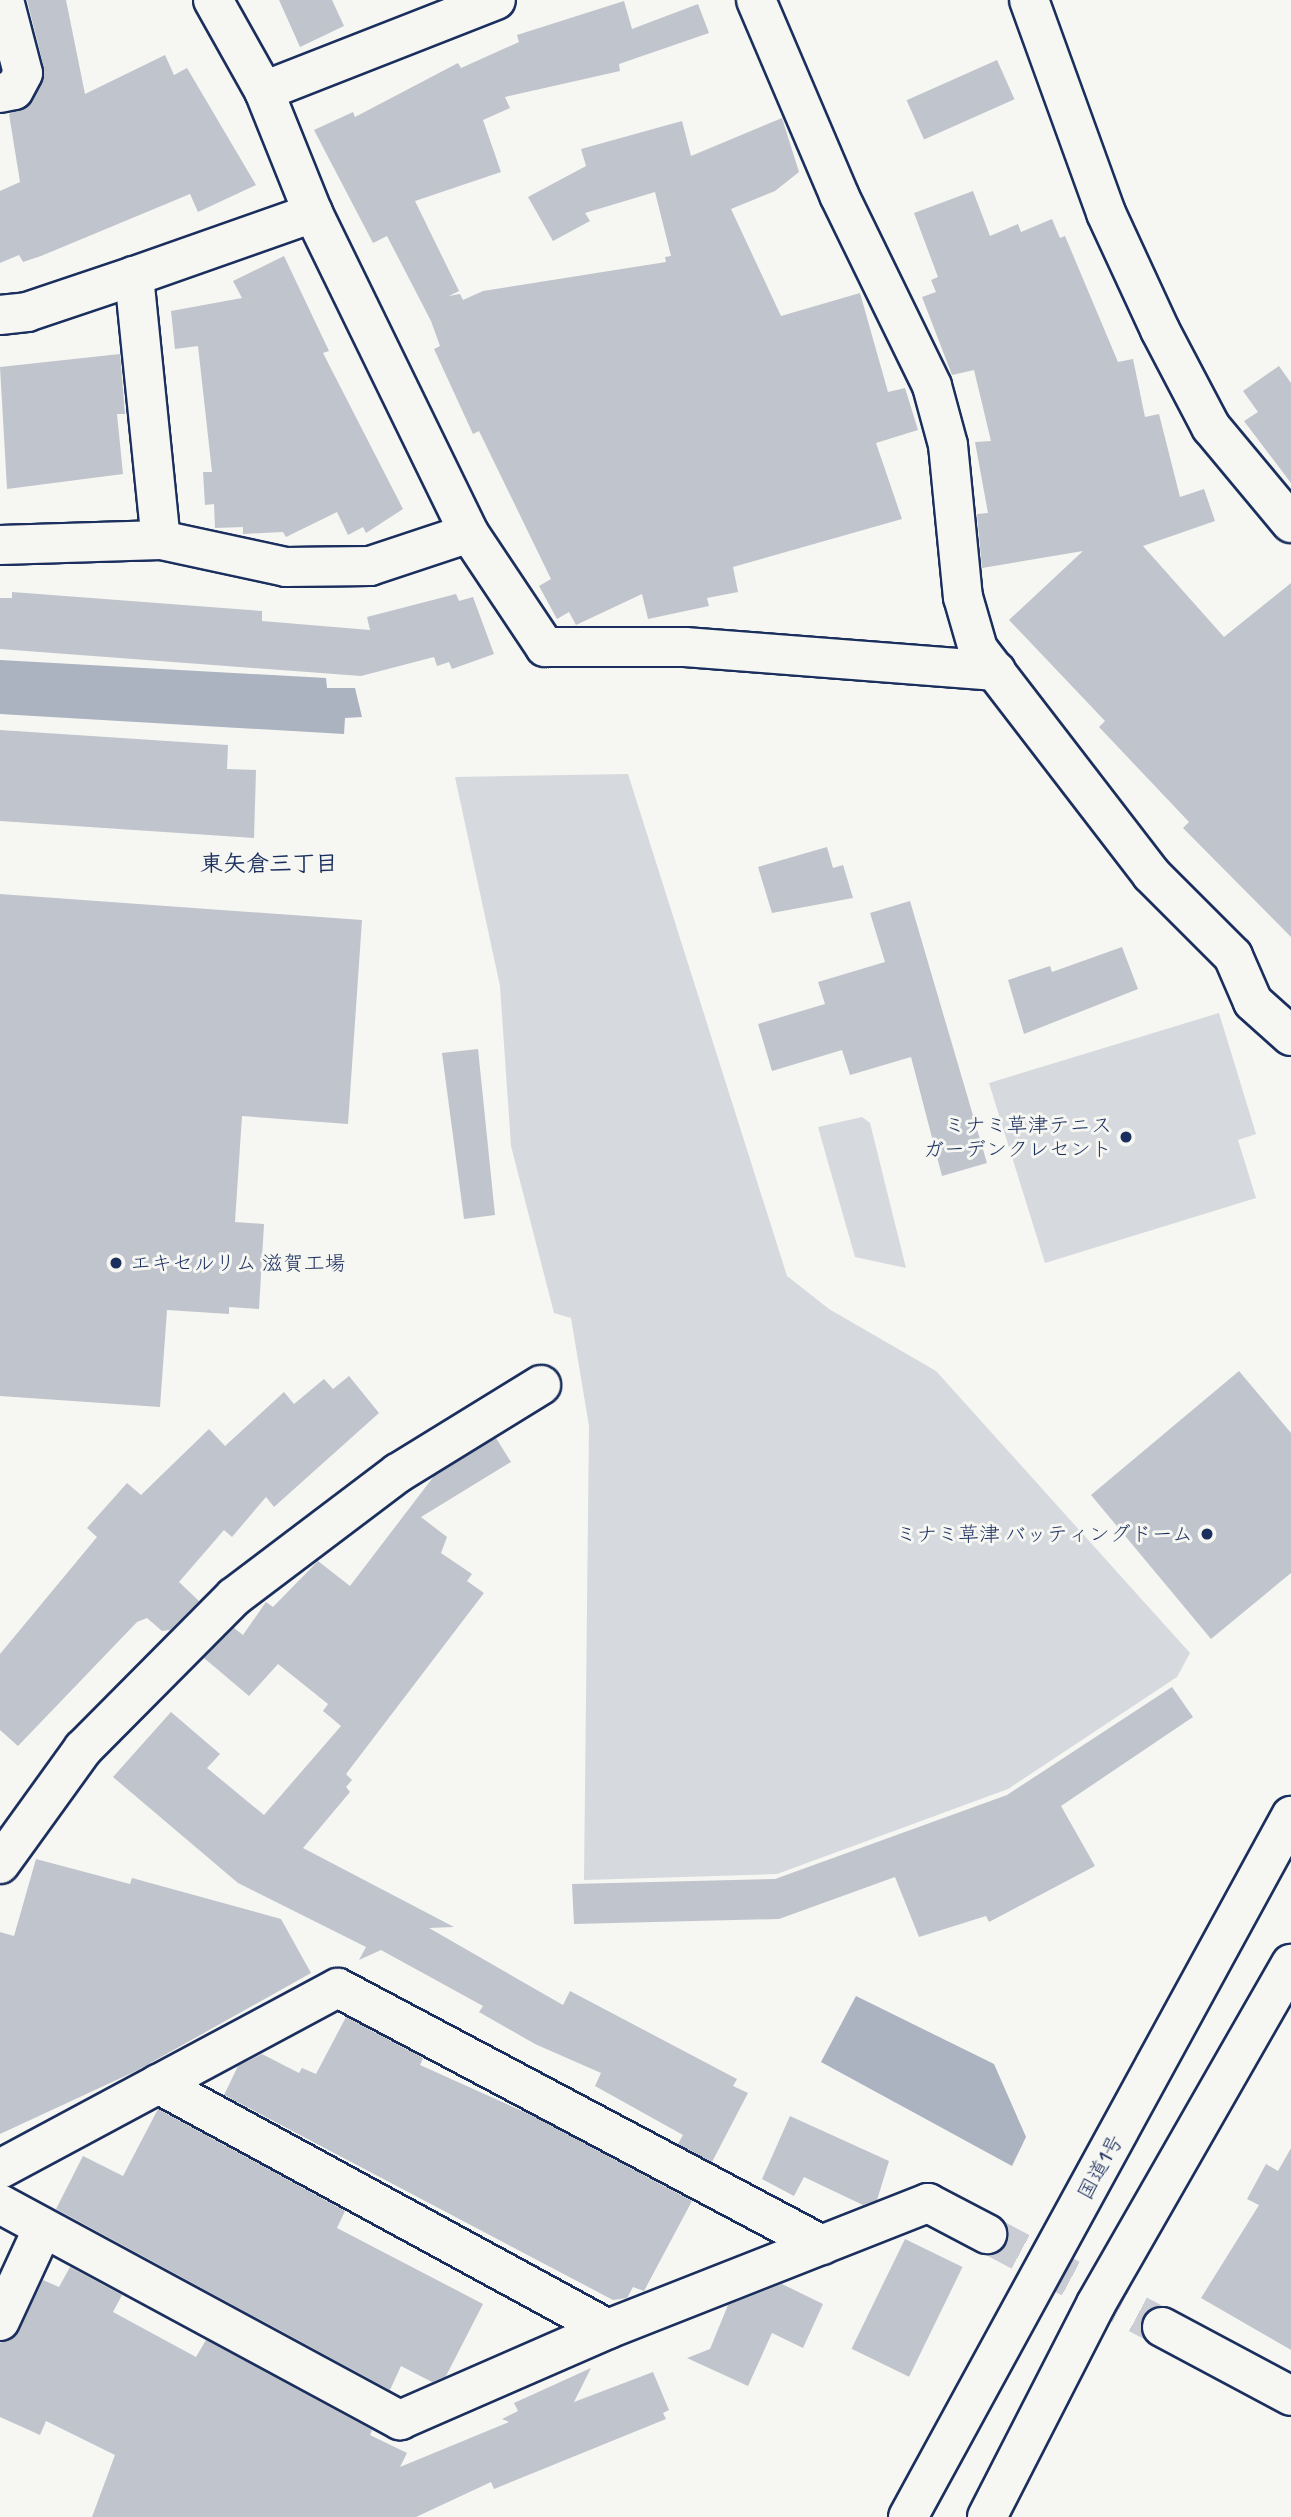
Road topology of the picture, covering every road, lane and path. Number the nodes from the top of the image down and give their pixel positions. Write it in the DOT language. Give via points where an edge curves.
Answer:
graph roads {
  1 [pos="4,0"];
  2 [pos="213,0"];
  3 [pos="496,0"];
  4 [pos="757,0"];
  5 [pos="1029,0"];
  6 [pos="264,91"];
  7 [pos="0,93"];
  8 [pos="313,213"];
  9 [pos="134,276"];
  10 [pos="0,315"];
  11 [pos="1288,514"];
  12 [pos="469,533"];
  13 [pos="161,540"];
  14 [pos="0,545"];
  15 [pos="996,671"];
  16 [pos="1291,1036"];
  17 [pos="541,1385"];
  18 [pos="1291,1816"];
  19 [pos="0,1864"];
  20 [pos="1291,1964"];
  21 [pos="158,2084"];
  22 [pos="0,2169"];
  23 [pos="0,2204"];
  24 [pos="42,2230"];
  25 [pos="988,2234"];
  26 [pos="822,2245"];
  27 [pos="0,2321"];
  28 [pos="1162,2328"];
  29 [pos="608,2329"];
  30 [pos="1291,2396"];
  31 [pos="908,2517"];
  32 [pos="987,2517"];
  1 -- 7 [label="main road" via="23,73 14,90"];
  2 -- 6 [label="main road"];
  3 -- 6 [label="main road"];
  4 -- 15 [label="main road" via="839,195 932,386 957,498 963,597 978,649"];
  5 -- 11 [label="main road" via="1106,213 1160,330 1211,427"];
  6 -- 8 [label="main road"];
  8 -- 9 [label="main road"];
  8 -- 12 [label="main road"];
  9 -- 10 [label="main road" via="27,312"];
  9 -- 13 [label="main road"];
  12 -- 13 [label="main road" via="370,566 286,567"];
  12 -- 15 [label="main road" via="545,647 685,647"];
  13 -- 14 [label="main road"];
  15 -- 16 [label="main road" via="1152,874 1233,956 1253,1002"];
  17 -- 19 [label="main road" via="398,1473 234,1597 83,1749"];
  18 -- 31 [label="main road, 国道1号"];
  20 -- 32 [label="main road" via="1096,2304"];
  21 -- 22 [label="main road"];
  21 -- 26 [label="main road" via="338,1988"];
  21 -- 29 [label="main road"];
  23 -- 24 [label="main road"];
  24 -- 27 [label="main road"];
  24 -- 29 [label="main road" via="400,2420"];
  25 -- 26 [label="main road" via="928,2203"];
  26 -- 29 [label="main road"];
  28 -- 30 [label="main road"];
}
